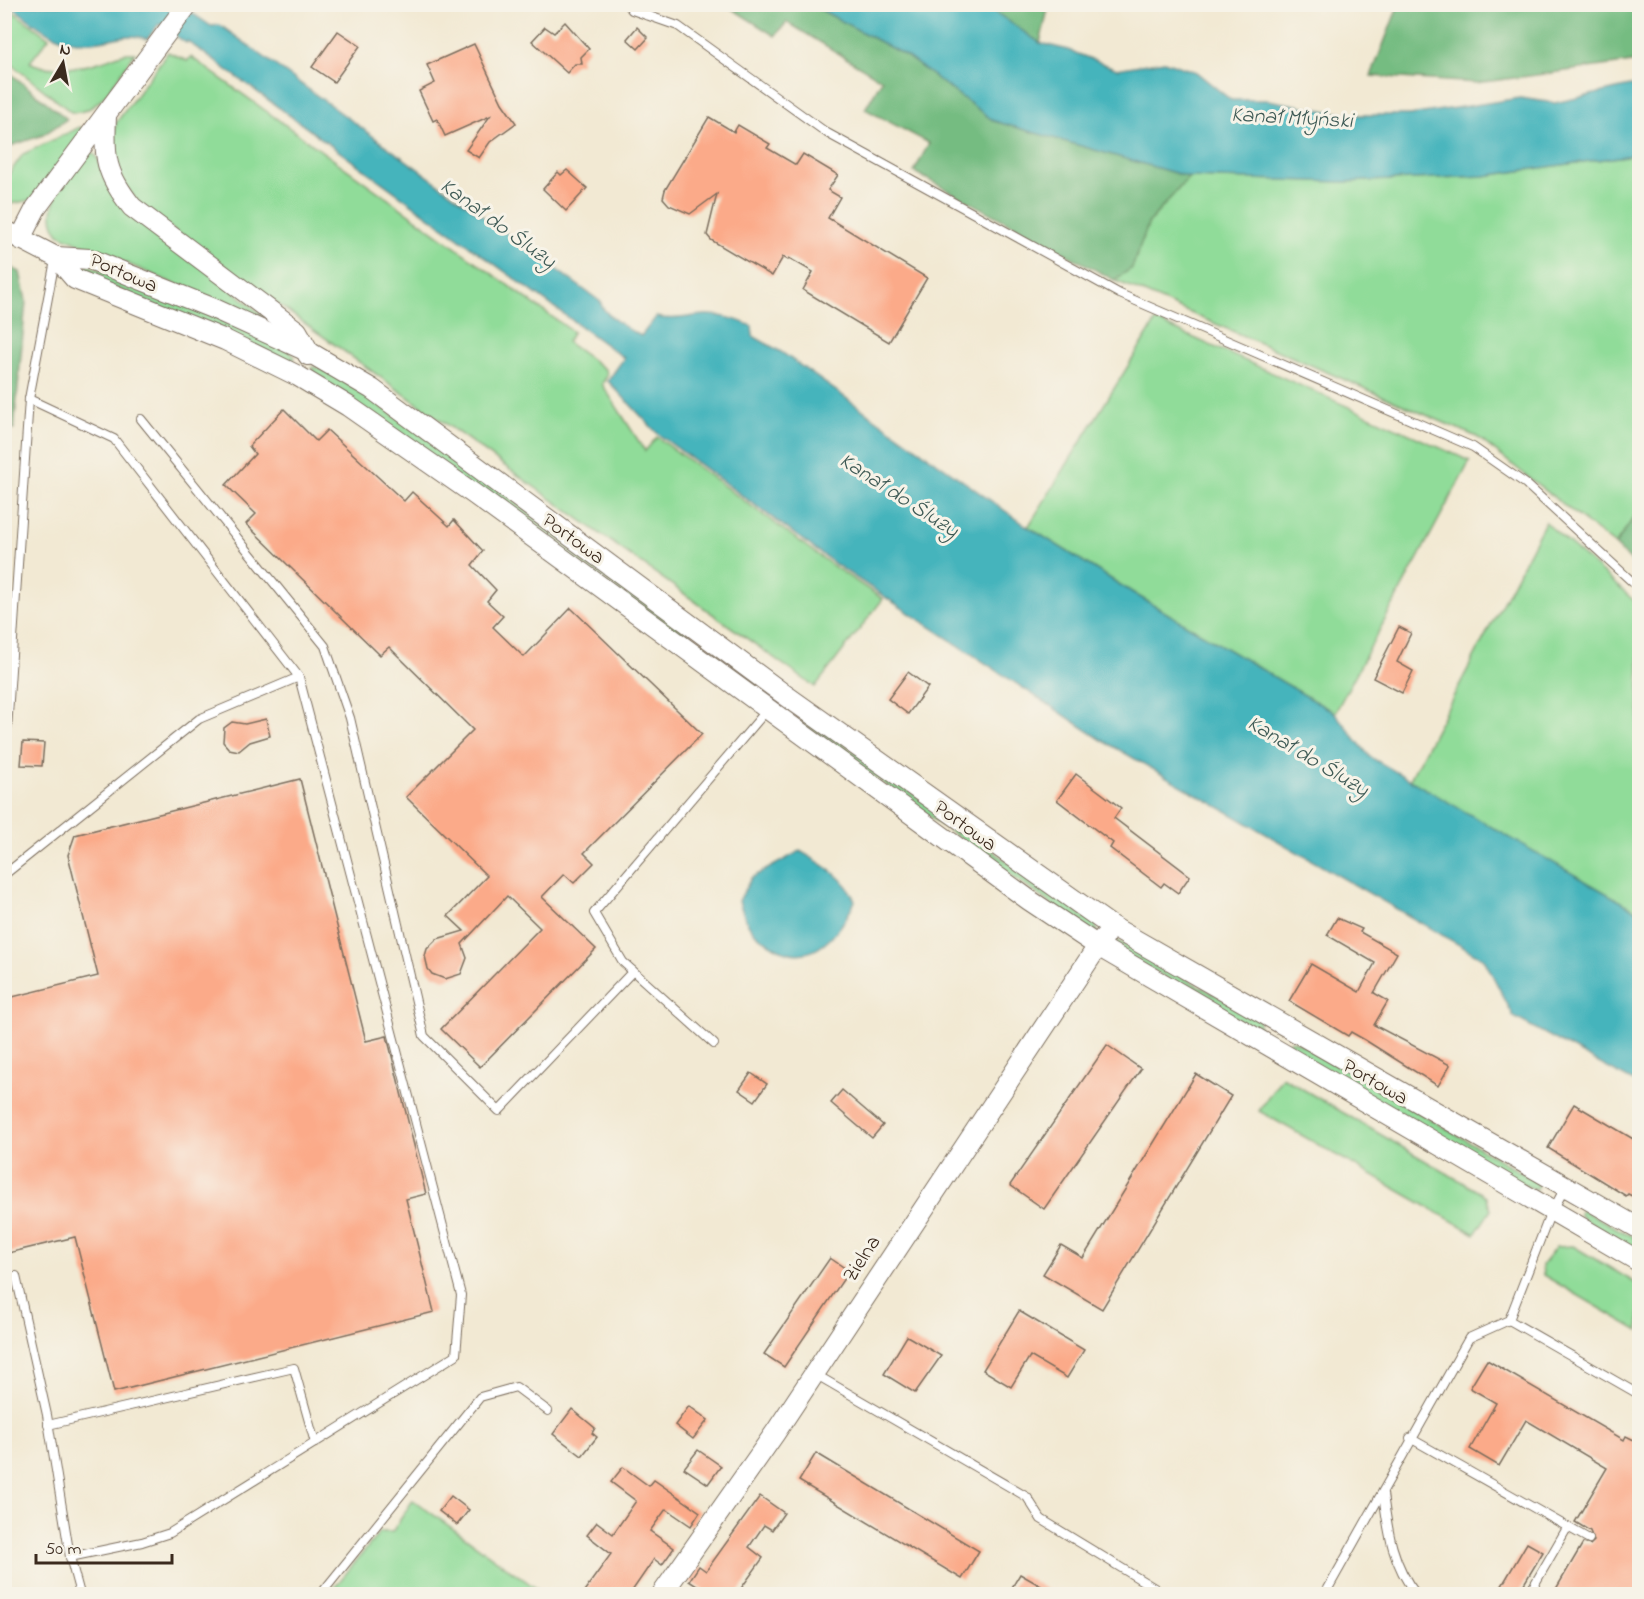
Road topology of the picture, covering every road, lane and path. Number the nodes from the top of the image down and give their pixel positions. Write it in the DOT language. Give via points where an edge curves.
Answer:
graph roads {
  1 [pos="188,4"];
  2 [pos="627,4"];
  3 [pos="651,4"];
  4 [pos="646,15"];
  5 [pos="106,116"];
  6 [pos="12,234"];
  7 [pos="56,257"];
  8 [pos="309,352"];
  9 [pos="297,376"];
  10 [pos="29,399"];
  11 [pos="141,419"];
  12 [pos="1640,589"];
  13 [pos="299,677"];
  14 [pos="782,692"];
  15 [pos="768,710"];
  16 [pos="4,775"];
  17 [pos="4,875"];
  18 [pos="1111,926"];
  19 [pos="1098,946"];
  20 [pos="633,971"];
  21 [pos="1280,1023"];
  22 [pos="714,1044"];
  23 [pos="1267,1044"];
  24 [pos="1566,1186"];
  25 [pos="1552,1211"];
  26 [pos="1640,1229"];
  27 [pos="1640,1262"];
  28 [pos="4,1278"];
  29 [pos="1509,1320"];
  30 [pos="814,1373"];
  31 [pos="1640,1395"];
  32 [pos="548,1411"];
  33 [pos="48,1425"];
  34 [pos="1410,1438"];
  35 [pos="315,1443"];
  36 [pos="1383,1494"];
  37 [pos="1567,1528"];
  38 [pos="1589,1539"];
  39 [pos="70,1557"];
  40 [pos="1156,1589"];
  41 [pos="80,1594"];
  42 [pos="321,1594"];
  43 [pos="662,1594"];
  44 [pos="1325,1594"];
  45 [pos="1416,1594"];
  46 [pos="1529,1594"];
  1 -- 5 [label="street"];
  2 -- 4 [label="lane"];
  3 -- 4 [label="lane"];
  4 -- 12 [label="lane" via="678,26 827,133 1120,294 1473,447 1526,484"];
  5 -- 6 [label="street"];
  5 -- 8 [label="street" via="104,153 108,169 132,207 297,331"];
  6 -- 7 [label="street"];
  7 -- 8 [label="street, Portowa" via="90,259"];
  7 -- 9 [label="street, Portowa" via="75,279 225,340"];
  7 -- 10 [label="lane"];
  8 -- 9 [label="street"];
  8 -- 14 [label="street, Portowa" via="372,389"];
  9 -- 15 [label="street, Portowa" via="348,406 474,494"];
  10 -- 13 [label="lane" via="114,439"];
  10 -- 16 [label="lane"];
  11 -- 20 [label="lane" via="325,646 350,718 424,1036 499,1111"];
  13 -- 17 [label="lane" via="199,719"];
  13 -- 35 [label="lane" via="461,1295 456,1355"];
  14 -- 15 [label="lane"];
  14 -- 18 [label="street, Portowa"];
  15 -- 19 [label="street, Portowa"];
  15 -- 20 [label="lane" via="594,913 622,962"];
  18 -- 19 [label="street, Zielna"];
  18 -- 21 [label="street, Portowa"];
  19 -- 23 [label="street, Portowa"];
  19 -- 30 [label="street, Zielna"];
  20 -- 22 [label="lane"];
  21 -- 23 [label="street"];
  21 -- 24 [label="street, Portowa"];
  23 -- 25 [label="street, Portowa"];
  24 -- 25 [label="lane"];
  24 -- 26 [label="street, Portowa"];
  25 -- 27 [label="street, Portowa"];
  25 -- 29 [label="lane"];
  28 -- 33 [label="lane" via="16,1276"];
  29 -- 31 [label="lane"];
  29 -- 34 [label="lane" via="1469,1338"];
  30 -- 40 [label="lane" via="1027,1497 1041,1519"];
  30 -- 43 [label="street, Zielna"];
  32 -- 42 [label="lane" via="516,1387 480,1397"];
  33 -- 35 [label="lane" via="294,1368"];
  33 -- 39 [label="lane"];
  34 -- 36 [label="lane"];
  34 -- 37 [label="lane"];
  35 -- 39 [label="lane" via="170,1533"];
  36 -- 44 [label="lane"];
  36 -- 45 [label="lane" via="1389,1541 1403,1578"];
  37 -- 38 [label="lane"];
  37 -- 46 [label="lane"];
  39 -- 41 [label="lane"];
}
